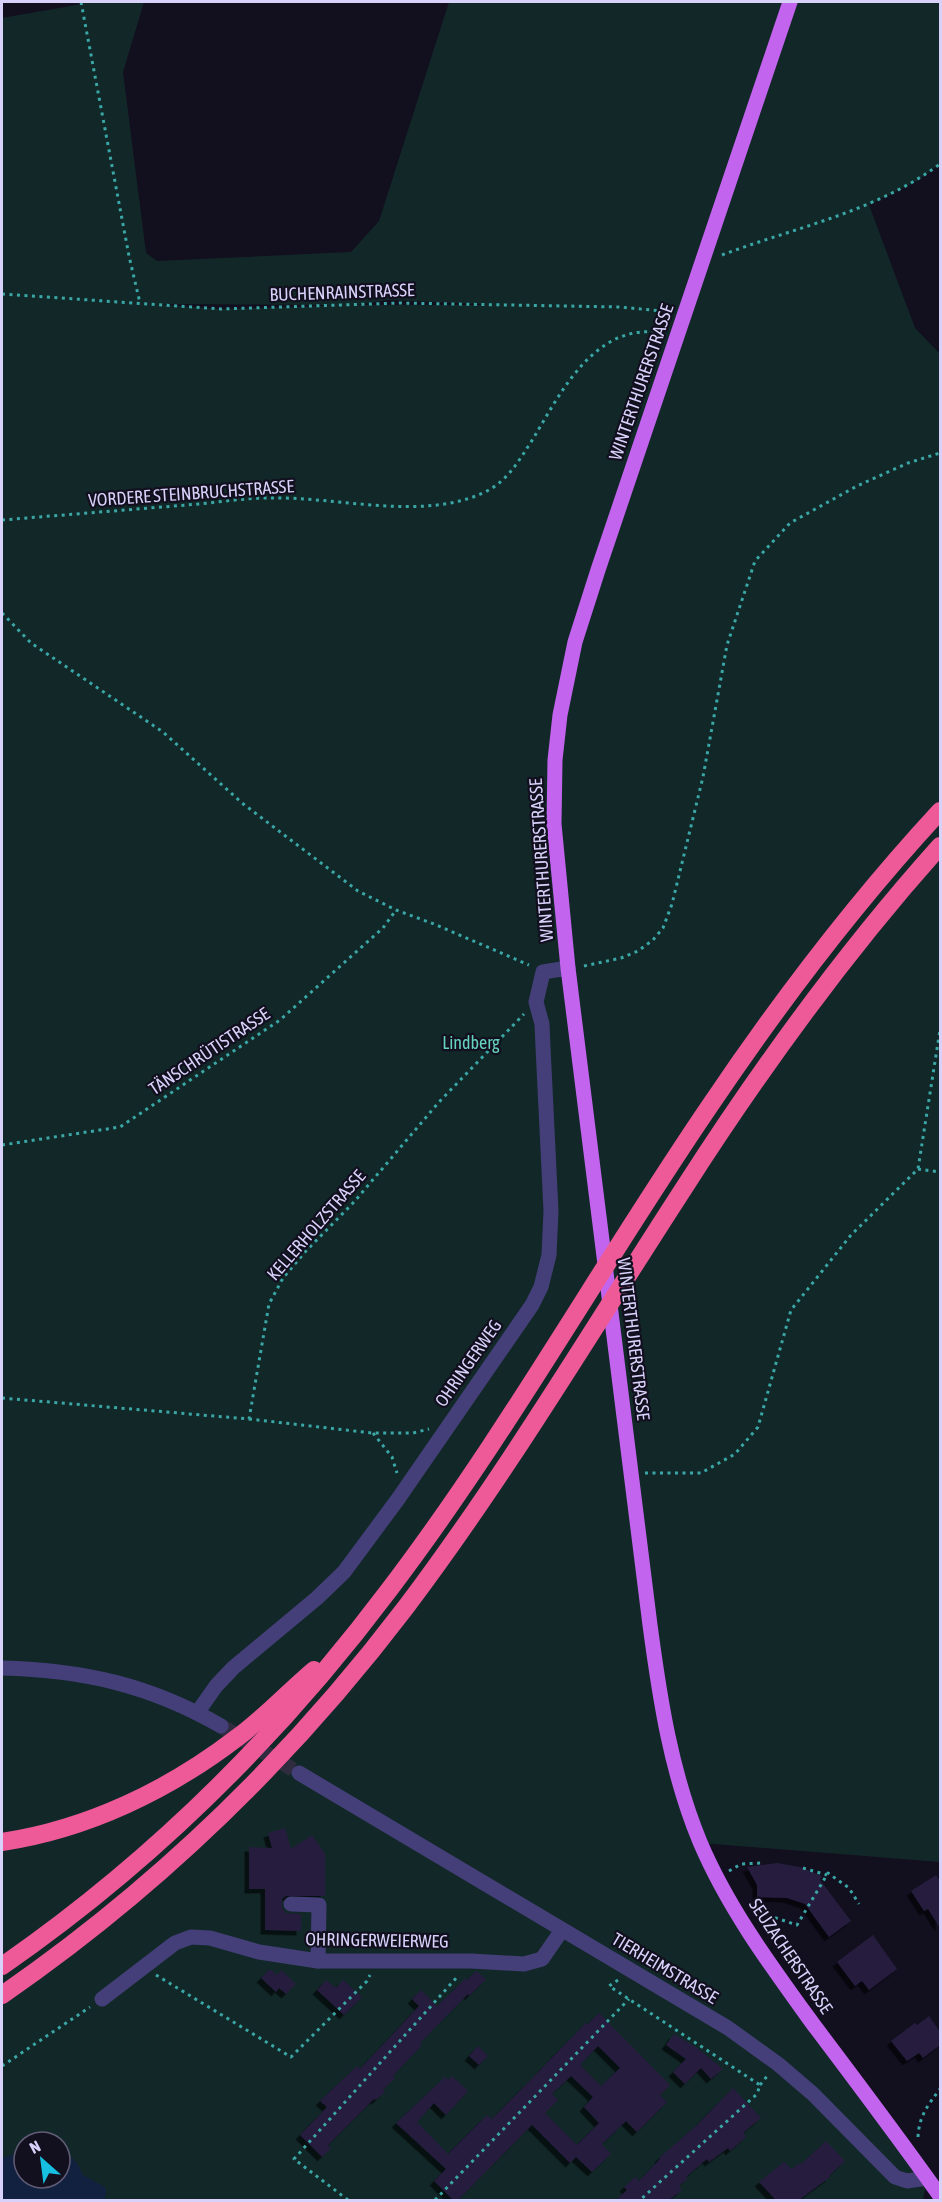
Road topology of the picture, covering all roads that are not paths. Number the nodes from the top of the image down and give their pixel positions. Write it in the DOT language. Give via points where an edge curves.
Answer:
graph roads {
  1 [pos="790,2"];
  2 [pos="940,811"];
  3 [pos="940,846"];
  4 [pos="568,968"];
  5 [pos="356,1634"];
  6 [pos="2,1668"];
  7 [pos="662,1711"];
  8 [pos="197,1713"];
  9 [pos="221,1726"];
  10 [pos="299,1773"];
  11 [pos="2,1842"];
  12 [pos="291,1904"];
  13 [pos="562,1930"];
  14 [pos="318,1961"];
  15 [pos="2,1965"];
  16 [pos="2,1995"];
  17 [pos="102,1999"];
  18 [pos="927,2178"];
  19 [pos="940,2196"];
  1 -- 4 [label="main road, WINTERTHURERSTRASSE" via="570,662 555,760 554,824"];
  2 -- 5 [label="highway" via="840,928 757,1038 702,1116 465,1483"];
  3 -- 16 [label="highway" via="839,967 763,1070 485,1497 353,1674 265,1773 195,1842 101,1922"];
  4 -- 7 [label="main road, WINTERTHURERSTRASSE"];
  4 -- 8 [label="street, OHRINGERWEG" via="543,972 536,1002 542,1024 551,1211 546,1273 532,1305 344,1572 233,1668"];
  5 -- 11 [label="highway" via="239,1736 173,1781 95,1817"];
  5 -- 15 [label="highway" via="277,1725 186,1818 86,1903"];
  6 -- 8 [label="street" via="61,1670 112,1680"];
  7 -- 18 [label="main road, SEUZACHERSTRASSE" via="684,1798 701,1843 734,1907 774,1970"];
  8 -- 9 [label="street"];
  10 -- 13 [label="street, TIERHEIMSTRASSE"];
  12 -- 14 [label="street" via="319,1905"];
  13 -- 14 [label="street, OHRINGERWEIERWEG" via="538,1961 524,1964"];
  13 -- 18 [label="street, TIERHEIMSTRASSE" via="728,2028 778,2064 825,2105 895,2177 907,2181"];
  14 -- 17 [label="street, OHRINGERWEIERWEG" via="191,1937 175,1943"];
  18 -- 19 [label="main road, SEUZACHERSTRASSE"];
}
